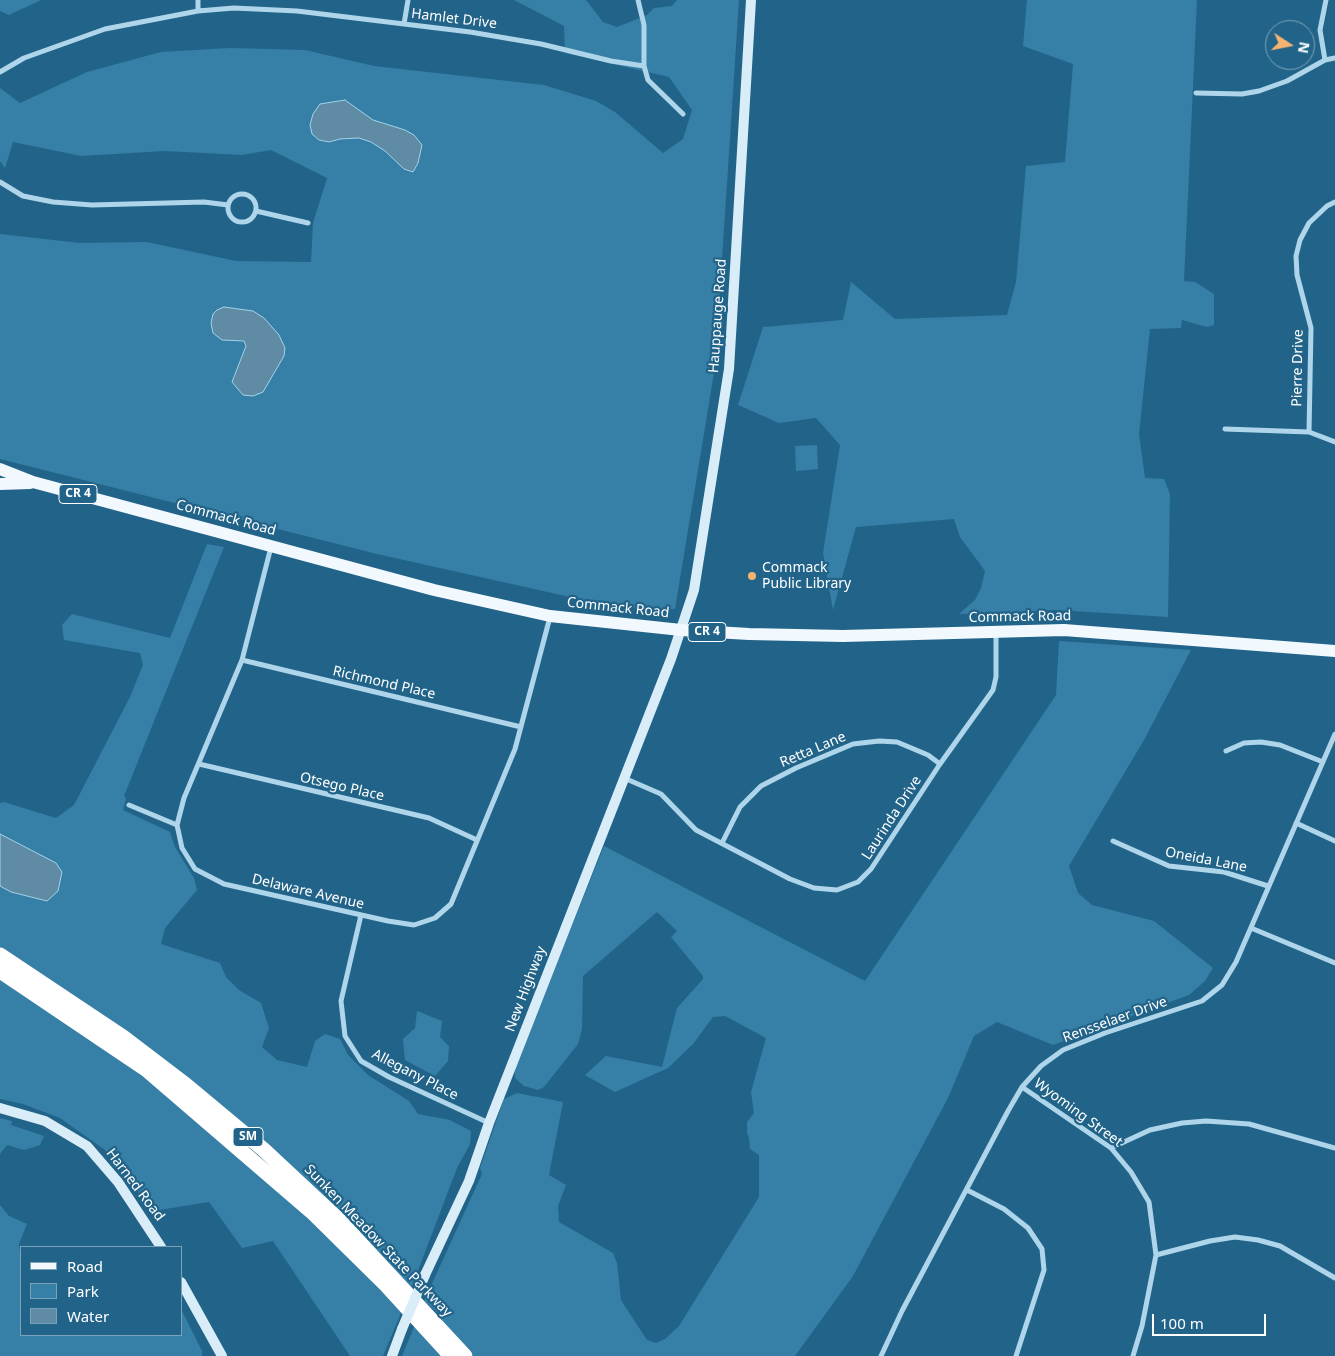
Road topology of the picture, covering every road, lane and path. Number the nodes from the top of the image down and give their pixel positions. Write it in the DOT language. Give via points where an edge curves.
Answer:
graph roads {
  1 [pos="198,0"];
  2 [pos="408,0"];
  3 [pos="638,0"];
  4 [pos="752,0"];
  5 [pos="1326,0"];
  6 [pos="198,12"];
  7 [pos="404,24"];
  8 [pos="1335,58"];
  9 [pos="1325,60"];
  10 [pos="644,66"];
  11 [pos="0,72"];
  12 [pos="1196,93"];
  13 [pos="683,114"];
  14 [pos="0,182"];
  15 [pos="1335,202"];
  16 [pos="228,205"];
  17 [pos="256,211"];
  18 [pos="308,223"];
  19 [pos="1225,429"];
  20 [pos="1309,432"];
  21 [pos="1335,442"];
  22 [pos="0,470"];
  23 [pos="33,482"];
  24 [pos="0,484"];
  25 [pos="272,546"];
  26 [pos="550,616"];
  27 [pos="681,630"];
  28 [pos="996,632"];
  29 [pos="1335,652"];
  30 [pos="242,660"];
  31 [pos="522,727"];
  32 [pos="1335,734"];
  33 [pos="1226,751"];
  34 [pos="1323,762"];
  35 [pos="199,764"];
  36 [pos="940,764"];
  37 [pos="623,778"];
  38 [pos="129,806"];
  39 [pos="177,824"];
  40 [pos="1296,824"];
  41 [pos="477,840"];
  42 [pos="1335,840"];
  43 [pos="1113,841"];
  44 [pos="722,843"];
  45 [pos="1268,886"];
  46 [pos="361,915"];
  47 [pos="1251,928"];
  48 [pos="0,955"];
  49 [pos="1335,963"];
  50 [pos="0,970"];
  51 [pos="1022,1087"];
  52 [pos="0,1108"];
  53 [pos="489,1123"];
  54 [pos="1112,1148"];
  55 [pos="1335,1148"];
  56 [pos="968,1190"];
  57 [pos="160,1246"];
  58 [pos="1156,1254"];
  59 [pos="1335,1278"];
  60 [pos="182,1284"];
  61 [pos="222,1356"];
  62 [pos="392,1356"];
  63 [pos="451,1356"];
  64 [pos="466,1356"];
  65 [pos="881,1356"];
  66 [pos="1016,1356"];
  67 [pos="1133,1356"];
  1 -- 6 [label="street"];
  2 -- 7 [label="street"];
  3 -- 10 [label="street" via="644,26"];
  4 -- 27 [label="street, Hauppauge Road" via="729,369 694,590"];
  5 -- 9 [label="street" via="1320,30"];
  6 -- 7 [label="street, Hamlet Drive" via="259,8"];
  6 -- 11 [label="street, Hamlet Drive" via="105,29 24,58"];
  7 -- 10 [label="street, Hamlet Drive" via="522,40"];
  8 -- 9 [label="street"];
  9 -- 12 [label="street" via="1287,81 1259,90 1242,94"];
  10 -- 13 [label="street" via="648,80"];
  14 -- 16 [label="street" via="23,196 53,202 92,205 204,202"];
  15 -- 20 [label="street, Pierre Drive" via="1309,223 1296,256 1299,285 1312,328"];
  16 -- 17 [label="street" via="233,219 239,221 247,221"];
  16 -- 17 [label="street" via="235,196 245,194 254,200"];
  17 -- 18 [label="street"];
  19 -- 20 [label="street"];
  20 -- 21 [label="street"];
  22 -- 23 [label="main road, Commack Road / CR 4"];
  23 -- 24 [label="main road, Commack Road / CR 4"];
  23 -- 25 [label="main road, Commack Road / CR 4"];
  25 -- 26 [label="main road, Commack Road / CR 4" via="434,590"];
  25 -- 30 [label="street, Delaware Avenue"];
  26 -- 27 [label="main road, Commack Road / CR 4"];
  26 -- 31 [label="street, Delaware Avenue"];
  27 -- 28 [label="main road, Commack Road / CR 4" via="843,636"];
  27 -- 37 [label="street, New Highway"];
  28 -- 29 [label="main road, Commack Road / CR 4" via="1064,630"];
  28 -- 36 [label="street, Laurinda Drive" via="993,690"];
  30 -- 31 [label="street, Richmond Place"];
  30 -- 35 [label="street, Delaware Avenue"];
  31 -- 41 [label="street, Delaware Avenue"];
  32 -- 34 [label="street, Rensselaer Drive"];
  33 -- 34 [label="street" via="1244,743 1261,742 1280,745"];
  34 -- 40 [label="street, Rensselaer Drive"];
  35 -- 39 [label="street, Delaware Avenue"];
  35 -- 41 [label="street, Otsego Place" via="429,818"];
  36 -- 44 [label="street, Retta Lane" via="928,755 897,742 853,744 762,786 740,808"];
  36 -- 44 [label="street, Laurinda Drive" via="871,869 858,882 837,890 814,888 790,879"];
  37 -- 44 [label="street, Laurinda Drive" via="661,794 696,830"];
  37 -- 53 [label="street, New Highway"];
  38 -- 39 [label="street"];
  39 -- 46 [label="street, Delaware Avenue" via="182,848 195,869 224,884"];
  40 -- 42 [label="street"];
  40 -- 45 [label="street, Rensselaer Drive"];
  41 -- 46 [label="street, Delaware Avenue" via="451,904 435,918 414,925"];
  43 -- 45 [label="street, Oneida Lane" via="1169,866 1224,872"];
  45 -- 47 [label="street, Rensselaer Drive"];
  46 -- 53 [label="street, Allegany Place" via="340,1001 345,1036 361,1061"];
  47 -- 49 [label="street"];
  47 -- 51 [label="street, Rensselaer Drive" via="1222,985 1202,1001 1063,1050 1041,1066"];
  48 -- 64 [label="highway, Sunken Meadow State Parkway / SM" via="123,1037 264,1150 339,1220"];
  50 -- 63 [label="highway, Sunken Meadow State Parkway / SM" via="147,1070 312,1212 386,1285"];
  51 -- 54 [label="street, Wyoming Street"];
  51 -- 56 [label="street, Rensselaer Drive"];
  52 -- 57 [label="street, Harned Road" via="45,1121 87,1146 118,1182"];
  53 -- 62 [label="street, New Highway, bridge" via="469,1181"];
  54 -- 55 [label="street" via="1150,1130 1206,1121 1249,1124"];
  54 -- 58 [label="street, Wyoming Street" via="1149,1202"];
  56 -- 65 [label="street, Rensselaer Drive"];
  56 -- 66 [label="street" via="1004,1209 1028,1228 1042,1249 1044,1270"];
  58 -- 59 [label="street" via="1235,1237 1258,1240 1280,1246"];
  58 -- 67 [label="street, Wyoming Street"];
  60 -- 61 [label="street"];
}
